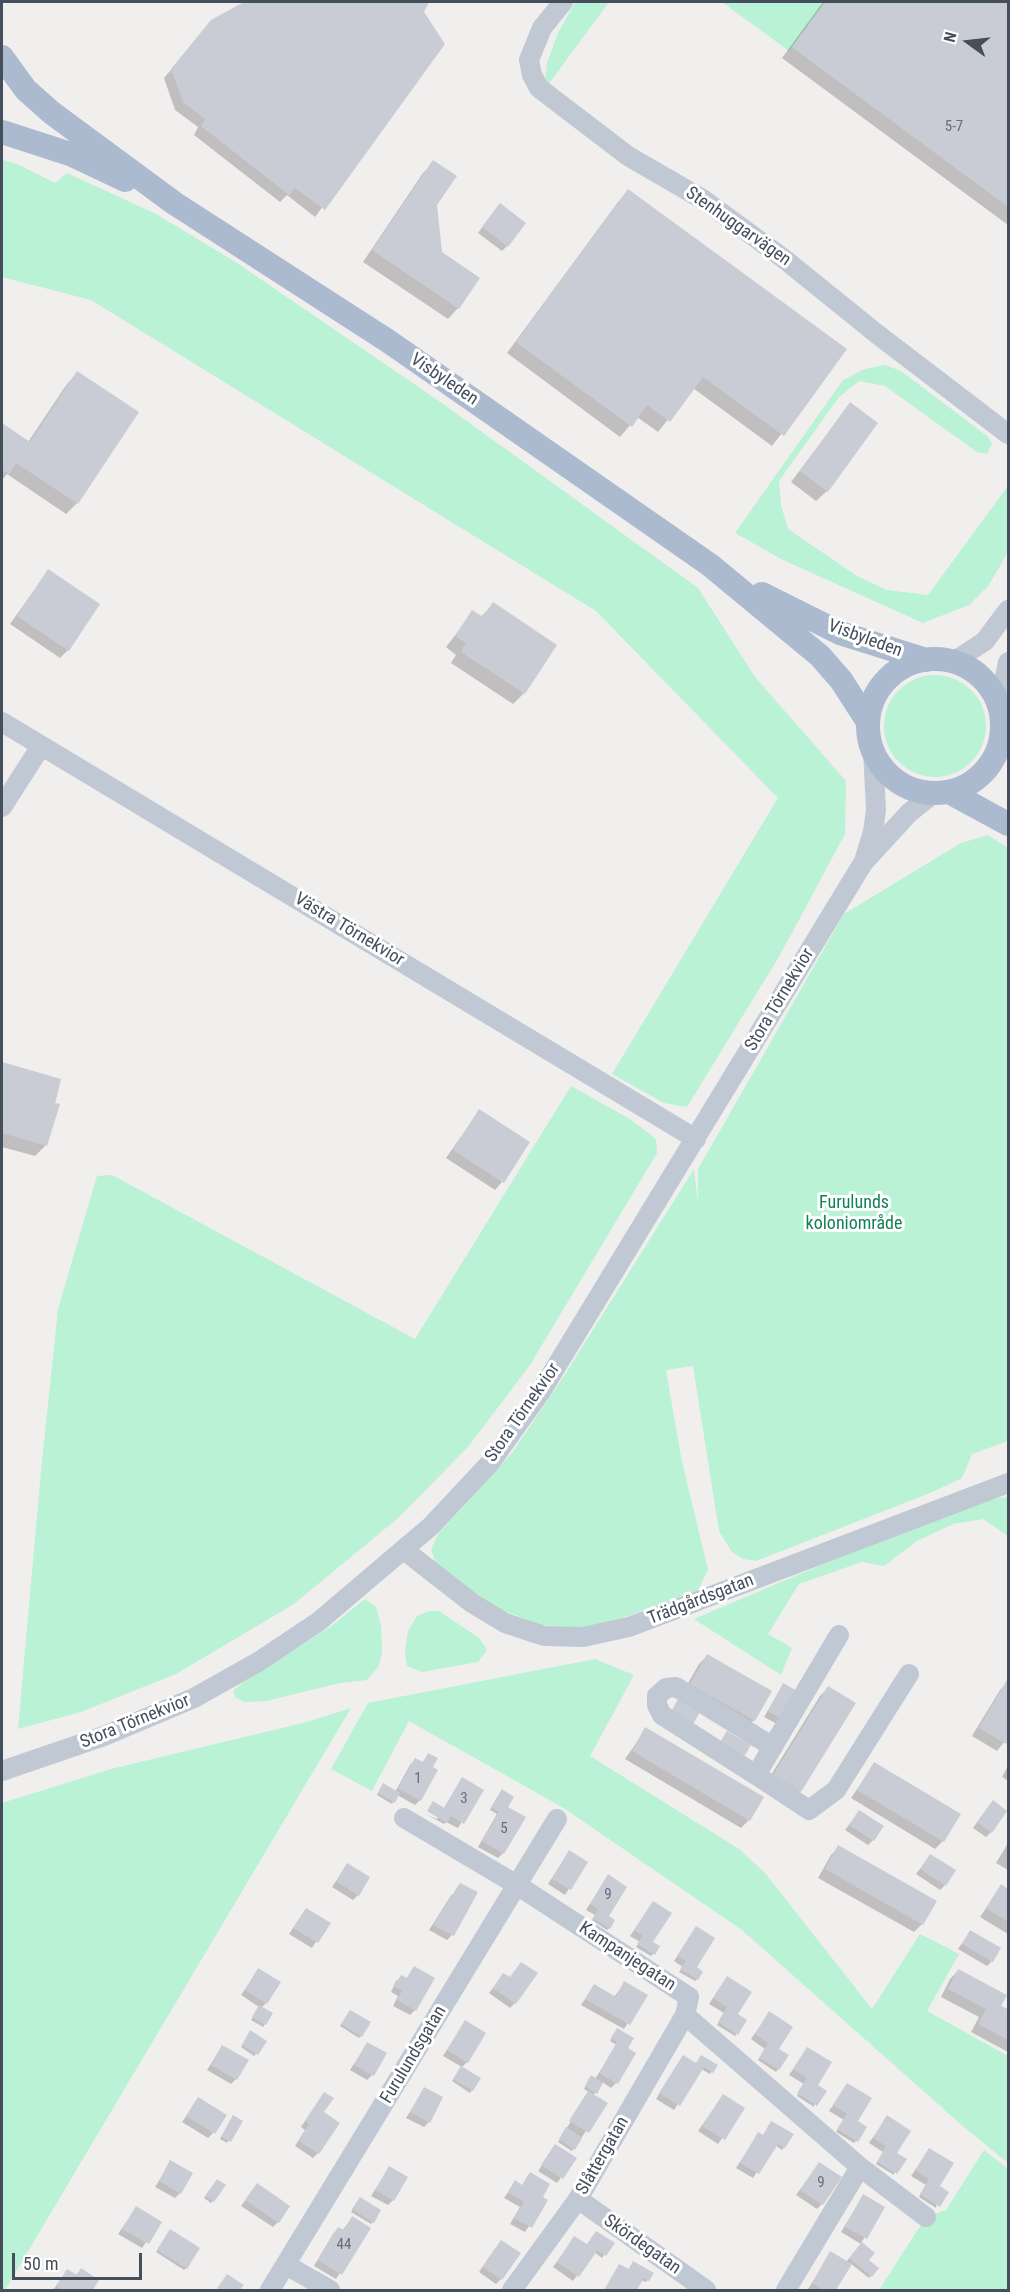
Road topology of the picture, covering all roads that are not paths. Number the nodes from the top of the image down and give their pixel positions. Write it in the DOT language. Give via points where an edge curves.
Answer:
graph roads {
  1 [pos="563,2"];
  2 [pos="2,57"];
  3 [pos="2,132"];
  4 [pos="174,203"];
  5 [pos="1008,434"];
  6 [pos="710,565"];
  7 [pos="1008,610"];
  8 [pos="926,660"];
  9 [pos="953,662"];
  10 [pos="1008,662"];
  11 [pos="999,707"];
  12 [pos="2,722"];
  13 [pos="868,722"];
  14 [pos="41,746"];
  15 [pos="873,751"];
  16 [pos="1004,756"];
  17 [pos="942,792"];
  18 [pos="2,807"];
  19 [pos="1008,824"];
  20 [pos="863,863"];
  21 [pos="696,1139"];
  22 [pos="1008,1483"];
  23 [pos="404,1550"];
  24 [pos="839,1635"];
  25 [pos="909,1674"];
  26 [pos="773,1747"];
  27 [pos="2,1771"];
  28 [pos="756,1775"];
  29 [pos="404,1818"];
  30 [pos="557,1819"];
  31 [pos="517,1885"];
  32 [pos="685,2015"];
  33 [pos="860,2168"];
  34 [pos="578,2199"];
  35 [pos="926,2217"];
  36 [pos="286,2265"];
  37 [pos="270,2290"];
  38 [pos="330,2290"];
  39 [pos="513,2290"];
  40 [pos="706,2290"];
  41 [pos="786,2290"];
  1 -- 5 [label="street, Stenhuggarvägen" via="542,28 529,60 539,88 628,156 704,200 783,258"];
  2 -- 4 [label="main road, Visbyleden" via="26,90 52,114"];
  3 -- 4 [label="main road, Visbyleden" via="70,154"];
  4 -- 6 [label="main road, Visbyleden" via="388,341"];
  6 -- 8 [label="main road, Visbyleden" via="840,633"];
  6 -- 13 [label="main road, Visbyleden" via="820,656"];
  7 -- 9 [label="street" via="985,641"];
  8 -- 9 [label="main road"];
  8 -- 13 [label="main road" via="898,671 882,685"];
  9 -- 11 [label="main road" via="982,679"];
  10 -- 11 [label="street"];
  11 -- 16 [label="main road"];
  12 -- 14 [label="street, Västra Törnekvior"];
  13 -- 15 [label="main road"];
  14 -- 18 [label="street"];
  14 -- 21 [label="street, Västra Törnekvior"];
  15 -- 17 [label="main road" via="880,765 897,781 918,791"];
  15 -- 20 [label="street" via="876,810"];
  16 -- 17 [label="main road" via="977,779"];
  17 -- 19 [label="main road"];
  17 -- 20 [label="street" via="909,813"];
  20 -- 21 [label="street, Stora Törnekvior"];
  21 -- 23 [label="street, Stora Törnekvior" via="540,1393 490,1463"];
  22 -- 23 [label="street, Trädgårdsgatan" via="629,1627 583,1637 544,1636 505,1623 472,1604"];
  23 -- 27 [label="street, Stora Törnekvior" via="318,1622 194,1698 104,1736"];
  24 -- 26 [label="street"];
  25 -- 28 [label="street" via="837,1790 809,1810"];
  26 -- 28 [label="street"];
  26 -- 28 [label="street" via="676,1687 666,1688 657,1696 662,1715"];
  29 -- 31 [label="street, Kampanjegatan"];
  30 -- 31 [label="street, Furulundsgatan"];
  31 -- 32 [label="street, Kampanjegatan" via="689,1997"];
  31 -- 36 [label="street, Furulundsgatan"];
  32 -- 33 [label="street, Kampanjegatan"];
  32 -- 34 [label="street, Slåttergatan"];
  33 -- 35 [label="street, Kampanjegatan"];
  33 -- 41 [label="street"];
  34 -- 39 [label="street, Slåttergatan"];
  34 -- 40 [label="street, Skördegatan"];
  36 -- 37 [label="street, Furulundsgatan"];
  36 -- 38 [label="street"];
}
